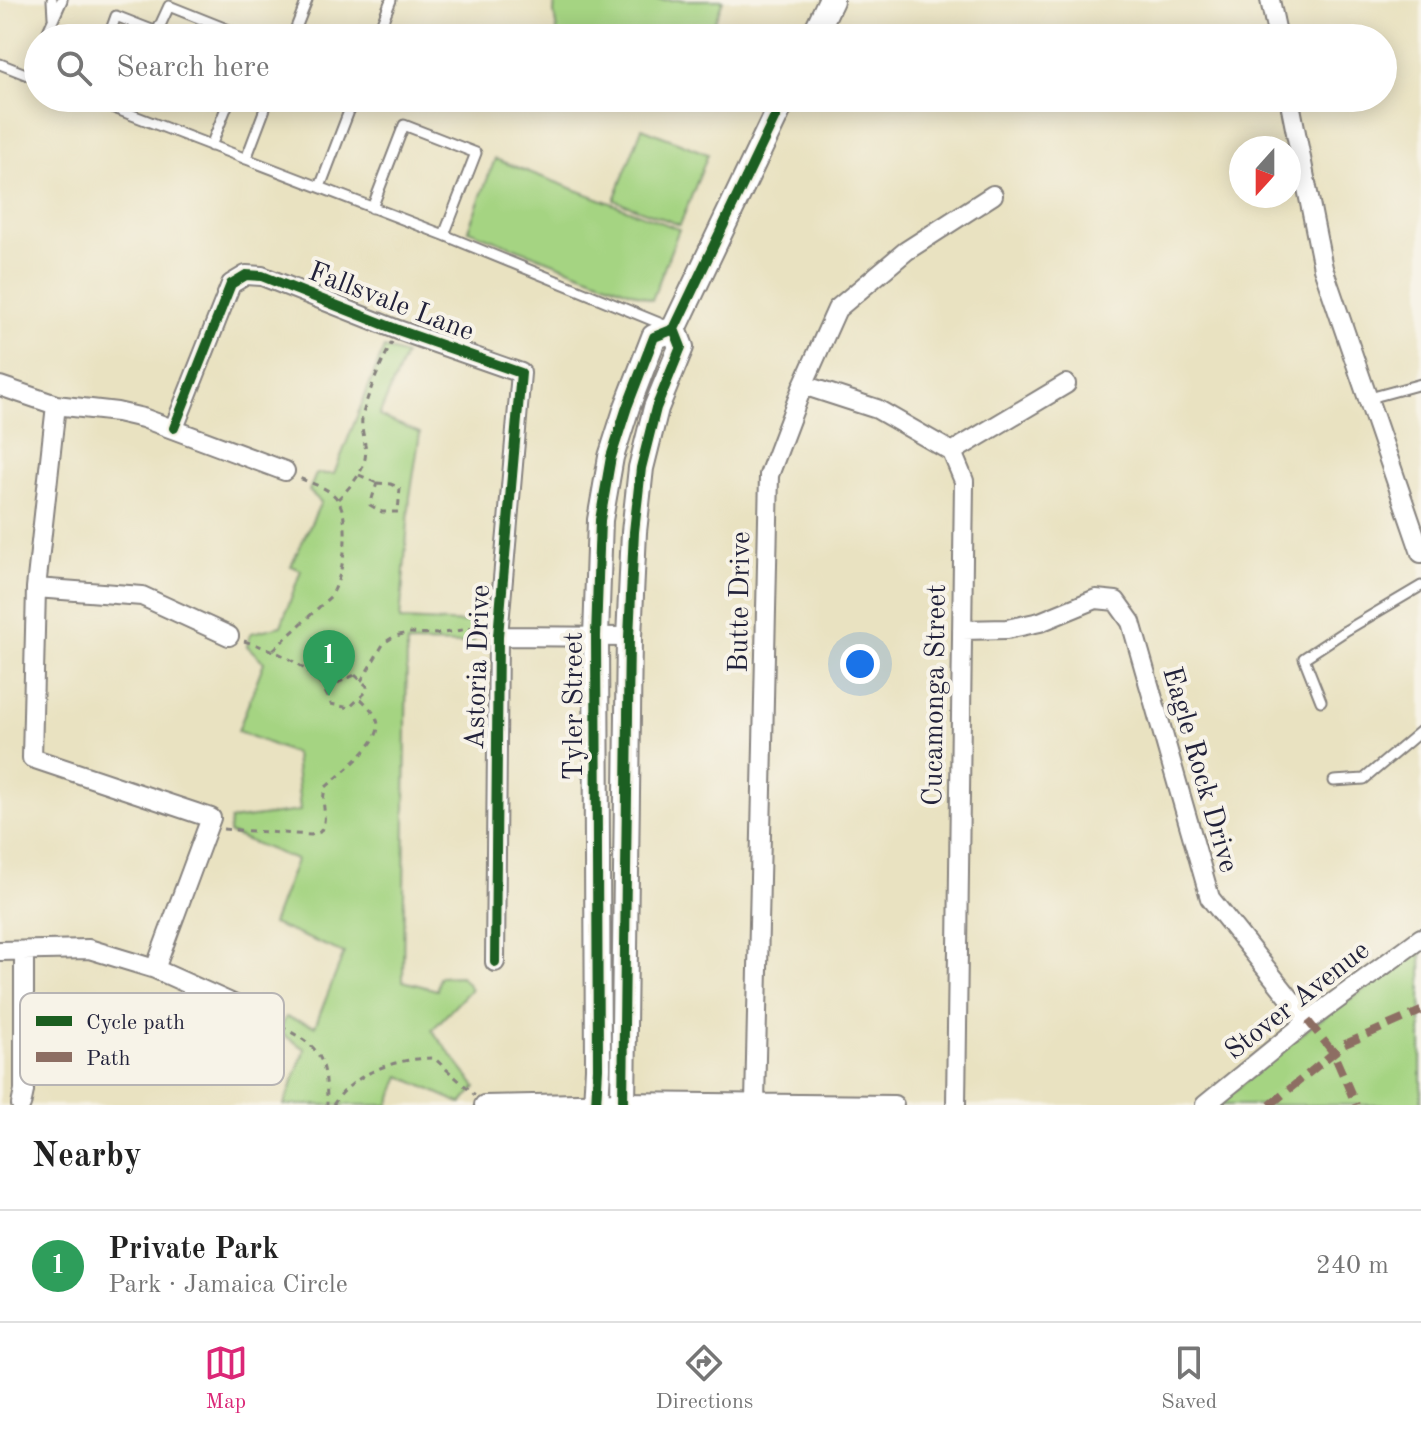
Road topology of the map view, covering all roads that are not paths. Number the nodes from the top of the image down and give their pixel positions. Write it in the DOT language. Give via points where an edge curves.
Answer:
graph roads {
  1 [pos="52,0"];
  2 [pos="62,0"];
  3 [pos="307,0"];
  4 [pos="391,0"];
  5 [pos="831,0"];
  6 [pos="1270,0"];
  7 [pos="52,20"];
  8 [pos="50,24"];
  9 [pos="113,24"];
  10 [pos="136,24"];
  11 [pos="161,24"];
  12 [pos="214,24"];
  13 [pos="298,24"];
  14 [pos="382,24"];
  15 [pos="820,24"];
  16 [pos="1275,24"];
  17 [pos="0,64"];
  18 [pos="24,73"];
  19 [pos="124,112"];
  20 [pos="224,112"];
  21 [pos="264,112"];
  22 [pos="349,112"];
  23 [pos="777,112"];
  24 [pos="1292,112"];
  25 [pos="211,146"];
  26 [pos="246,159"];
  27 [pos="320,187"];
  28 [pos="993,195"];
  29 [pos="372,208"];
  30 [pos="444,235"];
  31 [pos="674,329"];
  32 [pos="521,373"];
  33 [pos="1066,384"];
  34 [pos="1421,384"];
  35 [pos="803,385"];
  36 [pos="0,386"];
  37 [pos="1368,402"];
  38 [pos="56,405"];
  39 [pos="174,428"];
  40 [pos="952,452"];
  41 [pos="285,471"];
  42 [pos="1421,553"];
  43 [pos="1421,586"];
  44 [pos="36,588"];
  45 [pos="962,630"];
  46 [pos="229,636"];
  47 [pos="498,636"];
  48 [pos="596,636"];
  49 [pos="629,637"];
  50 [pos="1321,701"];
  51 [pos="1421,731"];
  52 [pos="1334,781"];
  53 [pos="1421,938"];
  54 [pos="0,951"];
  55 [pos="24,952"];
  56 [pos="495,962"];
  57 [pos="155,969"];
  58 [pos="23,993"];
  59 [pos="209,993"];
  60 [pos="1308,1021"];
  61 [pos="21,1085"];
  62 [pos="755,1103"];
  63 [pos="484,1104"];
  64 [pos="596,1104"];
  65 [pos="623,1104"];
  66 [pos="21,1105"];
  67 [pos="894,1105"];
  68 [pos="956,1105"];
  69 [pos="1205,1105"];
  1 -- 7 [label="lane"];
  2 -- 7 [label="lane"];
  3 -- 13 [label="lane"];
  4 -- 14 [label="lane"];
  5 -- 15 [label="main road"];
  6 -- 16 [label="street"];
  7 -- 8 [label="lane"];
  9 -- 10 [label="lane" via="116,16"];
  11 -- 12 [label="lane" via="169,6"];
  17 -- 18 [label="lane"];
  19 -- 25 [label="lane"];
  20 -- 25 [label="lane"];
  21 -- 26 [label="lane"];
  22 -- 27 [label="lane"];
  23 -- 31 [label="main road, Tyler Street"];
  24 -- 37 [label="street" via="1323,268"];
  25 -- 26 [label="lane"];
  26 -- 27 [label="lane"];
  27 -- 29 [label="lane"];
  28 -- 35 [label="street, Butte Drive" via="906,251 837,309"];
  29 -- 30 [label="lane"];
  29 -- 30 [label="lane" via="404,125 476,153"];
  30 -- 31 [label="lane"];
  31 -- 48 [label="main road, Tyler Street" via="654,337 611,457 600,520"];
  31 -- 49 [label="main road, Tyler Street" via="681,347 656,408 641,468"];
  32 -- 39 [label="street, Fallsvale Lane" via="262,276 246,275 231,284"];
  32 -- 47 [label="street, Astoria Drive"];
  33 -- 40 [label="street"];
  34 -- 37 [label="lane"];
  35 -- 40 [label="street" via="877,409"];
  35 -- 62 [label="street, Butte Drive" via="769,475"];
  36 -- 38 [label="street"];
  37 -- 42 [label="street"];
  38 -- 39 [label="street" via="117,412"];
  38 -- 44 [label="street"];
  39 -- 41 [label="street"];
  40 -- 45 [label="street, Cucamonga Street" via="964,481"];
  43 -- 50 [label="lane" via="1304,658"];
  44 -- 46 [label="street" via="142,596"];
  44 -- 57 [label="street" via="32,758 211,818"];
  45 -- 60 [label="street, Eagle Rock Drive" via="1007,629 1096,599 1116,601 1131,622 1210,898"];
  45 -- 68 [label="street, Cucamonga Street"];
  47 -- 48 [label="street"];
  47 -- 56 [label="street, Astoria Drive"];
  48 -- 49 [label="street"];
  48 -- 64 [label="main road, Tyler Street"];
  49 -- 65 [label="main road, Tyler Street"];
  51 -- 52 [label="lane" via="1364,779"];
  53 -- 60 [label="street, Stover Avenue"];
  54 -- 55 [label="street"];
  55 -- 57 [label="street" via="89,949"];
  55 -- 58 [label="street"];
  57 -- 59 [label="street"];
  60 -- 69 [label="street, Stover Avenue"];
  61 -- 66 [label="street"];
  62 -- 65 [label="street"];
  62 -- 67 [label="street"];
  63 -- 64 [label="street"];
  64 -- 65 [label="street"];
}
